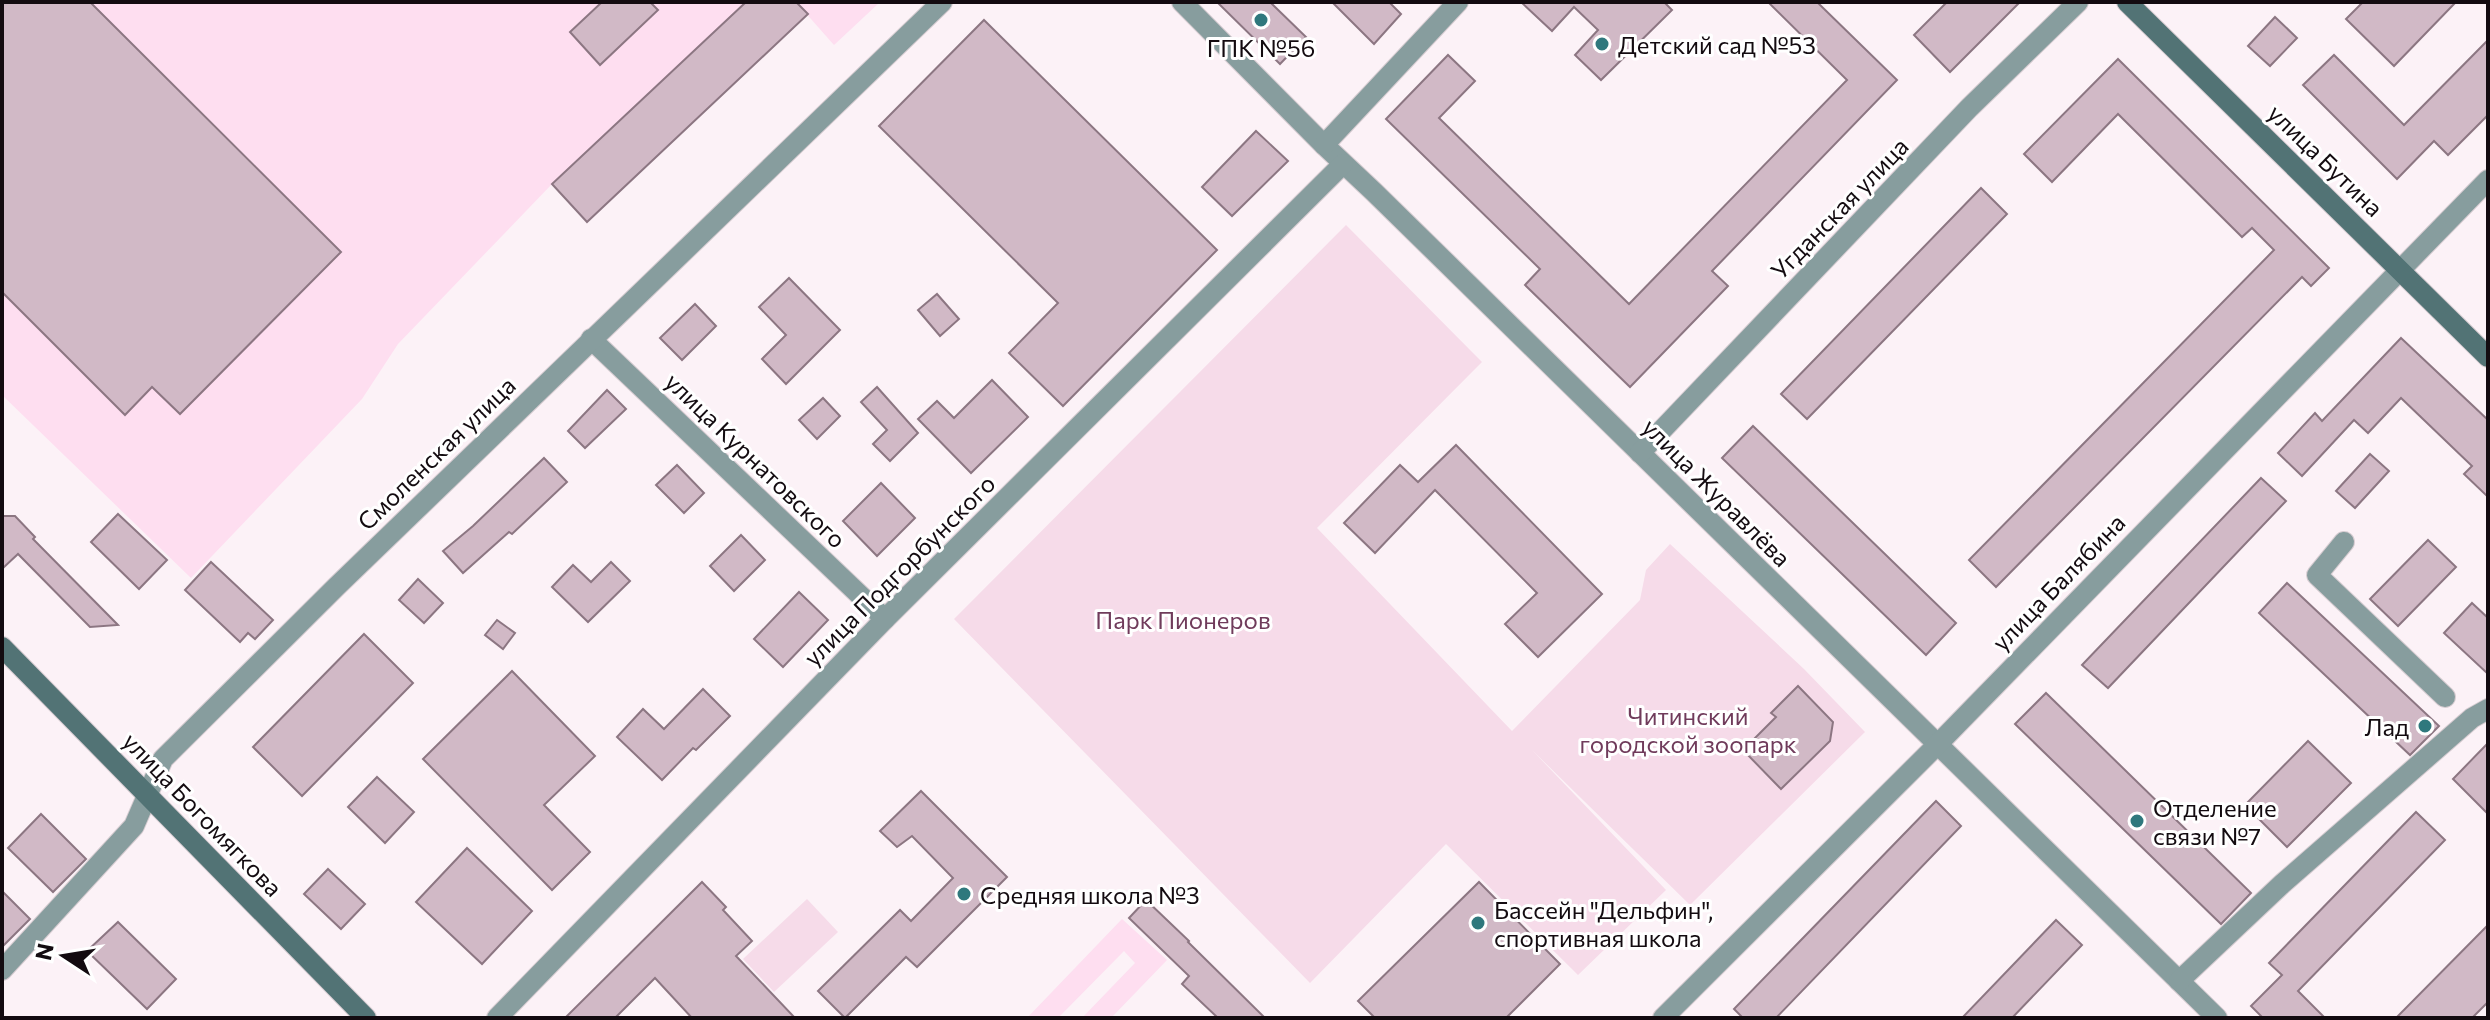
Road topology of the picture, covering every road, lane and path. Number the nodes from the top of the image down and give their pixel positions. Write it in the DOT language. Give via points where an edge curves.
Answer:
graph roads {
  1 [pos="942,2"];
  2 [pos="1182,2"];
  3 [pos="1458,2"];
  4 [pos="2078,2"];
  5 [pos="2127,2"];
  6 [pos="1324,145"];
  7 [pos="1343,164"];
  8 [pos="2488,180"];
  9 [pos="2401,270"];
  10 [pos="591,339"];
  11 [pos="2488,357"];
  12 [pos="1640,453"];
  13 [pos="2344,542"];
  14 [pos="885,619"];
  15 [pos="2,647"];
  16 [pos="2445,697"];
  17 [pos="2488,709"];
  18 [pos="1937,745"];
  19 [pos="147,795"];
  20 [pos="2,970"];
  21 [pos="2179,981"];
  22 [pos="366,1018"];
  23 [pos="497,1018"];
  24 [pos="1663,1018"];
  25 [pos="2217,1018"];
  1 -- 10 [label="street, Смоленская улица"];
  2 -- 6 [label="street, улица Журавлёва"];
  3 -- 6 [label="street"];
  4 -- 12 [label="street, Угданская улица" via="1969,108"];
  5 -- 9 [label="main road, улица Бутина"];
  6 -- 7 [label="street, улица Журавлёва"];
  7 -- 12 [label="street, улица Журавлёва"];
  7 -- 14 [label="street, улица Подгорбунского"];
  8 -- 9 [label="street, улица Балябина"];
  9 -- 11 [label="main road, улица Бутина"];
  9 -- 18 [label="street, улица Балябина"];
  10 -- 14 [label="street, улица Курнатовского"];
  10 -- 19 [label="street, Смоленская улица" via="173,748"];
  12 -- 18 [label="street, улица Журавлёва"];
  13 -- 16 [label="street" via="2317,575"];
  14 -- 23 [label="street, улица Подгорбунского"];
  15 -- 19 [label="main road, улица Богомягкова"];
  17 -- 21 [label="street" via="2282,884"];
  18 -- 21 [label="street, улица Журавлёва"];
  18 -- 24 [label="street, улица Балябина"];
  19 -- 20 [label="street, Смоленская улица" via="134,826"];
  19 -- 22 [label="main road, улица Богомягкова"];
  21 -- 25 [label="street, улица Журавлёва"];
}
